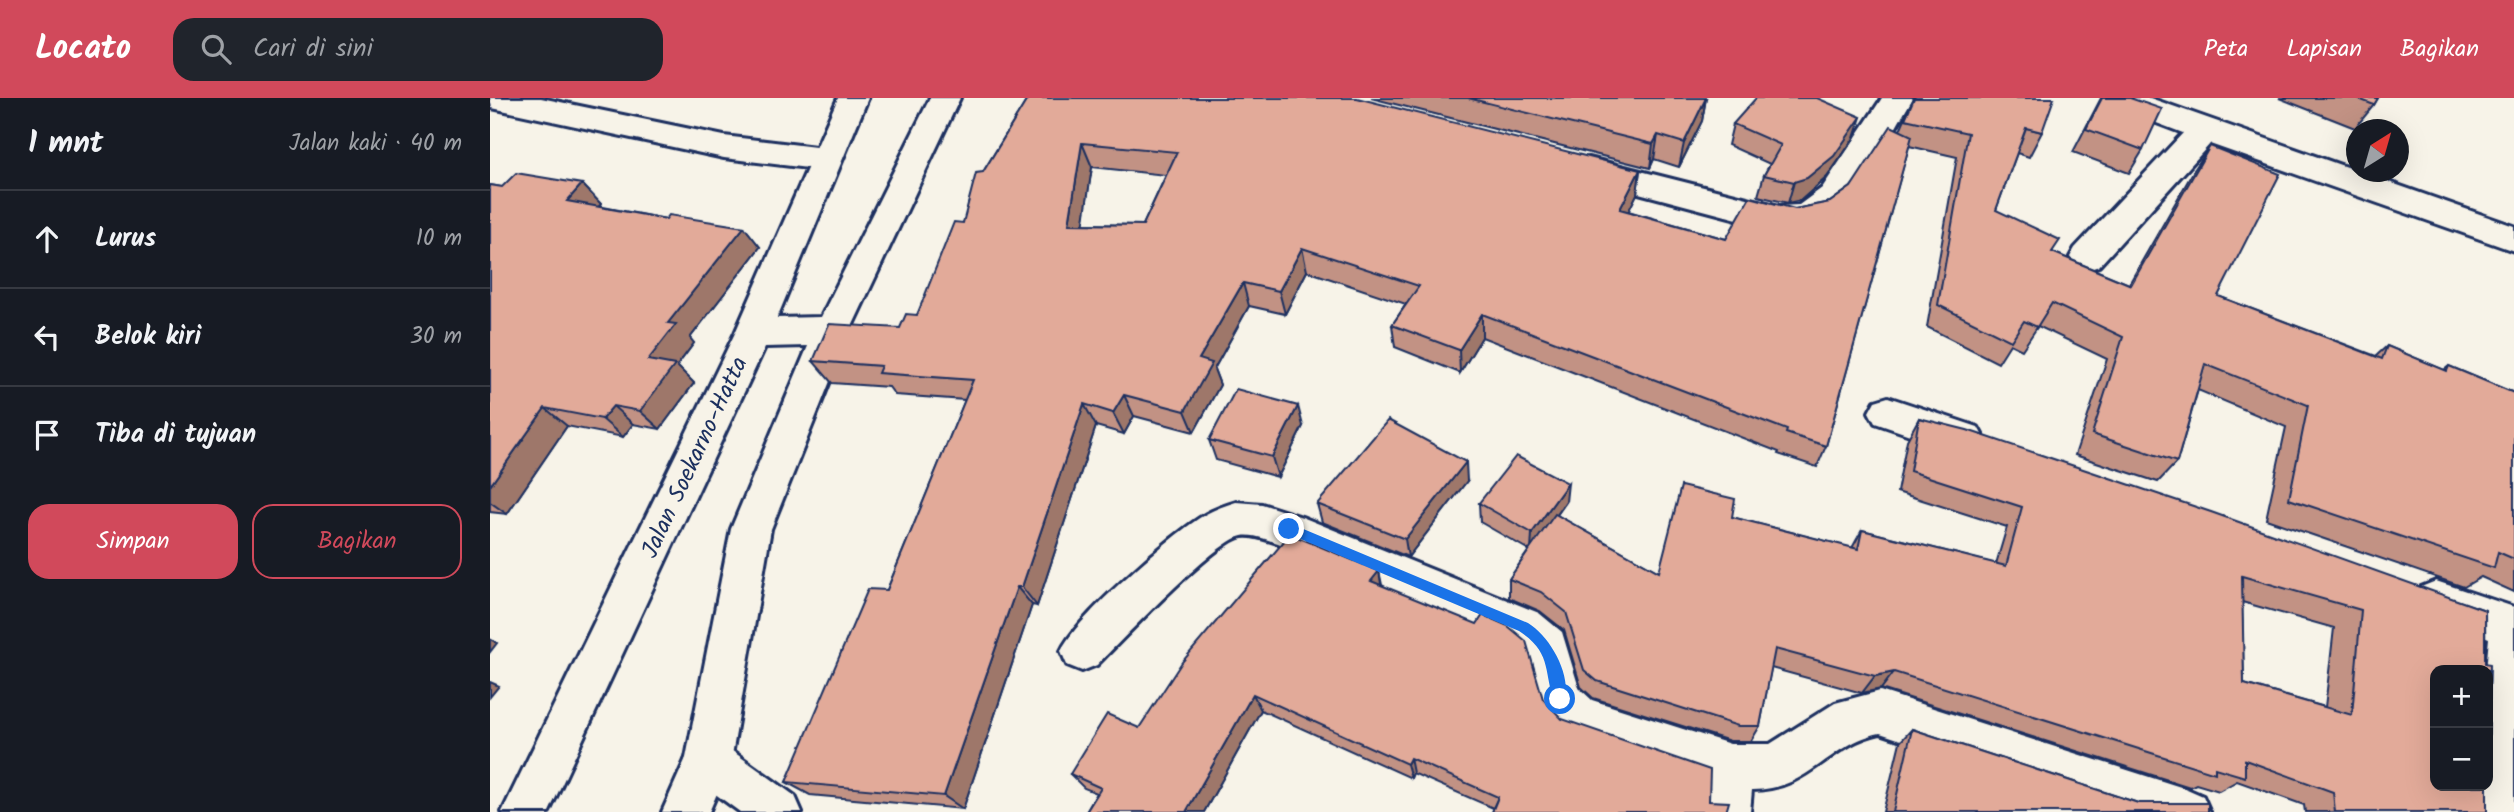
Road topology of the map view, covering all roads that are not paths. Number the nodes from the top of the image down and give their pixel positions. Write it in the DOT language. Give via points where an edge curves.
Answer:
graph roads {
  1 [pos="492,98"];
  2 [pos="853,98"];
  3 [pos="945,98"];
  4 [pos="1898,98"];
  5 [pos="2120,98"];
  6 [pos="2204,130"];
  7 [pos="824,159"];
  8 [pos="1563,162"];
  9 [pos="2514,239"];
  10 [pos="2087,257"];
  11 [pos="832,331"];
  12 [pos="752,333"];
  13 [pos="1888,412"];
  14 [pos="1993,447"];
  15 [pos="2396,586"];
  16 [pos="2513,626"];
  17 [pos="1082,651"];
  18 [pos="708,761"];
  19 [pos="1730,767"];
  20 [pos="525,812"];
  21 [pos="685,812"];
  22 [pos="779,812"];
  23 [pos="1727,812"];
  24 [pos="2187,812"];
  25 [pos="2496,812"];
  1 -- 7 [label="main road" via="724,147"];
  2 -- 7 [label="main road, Jalan Soekarno-Hatta"];
  3 -- 11 [label="main road"];
  4 -- 8 [label="main road" via="1834,196 1825,206 1798,219 1779,218"];
  5 -- 6 [label="main road"];
  6 -- 9 [label="main road"];
  6 -- 10 [label="main road"];
  7 -- 12 [label="main road, Jalan Soekarno-Hatta"];
  11 -- 12 [label="main road"];
  11 -- 18 [label="main road" via="751,529"];
  12 -- 20 [label="main road, Jalan Soekarno-Hatta"];
  13 -- 14 [label="main road"];
  15 -- 16 [label="main road"];
  16 -- 25 [label="main road"];
  17 -- 19 [label="main road" via="1210,531 1238,519 1259,520 1524,627 1547,646 1560,699 1578,717"];
  18 -- 21 [label="main road"];
  18 -- 22 [label="main road"];
  19 -- 23 [label="main road"];
  19 -- 24 [label="main road" via="1776,767 1851,718 1880,712"];
}
